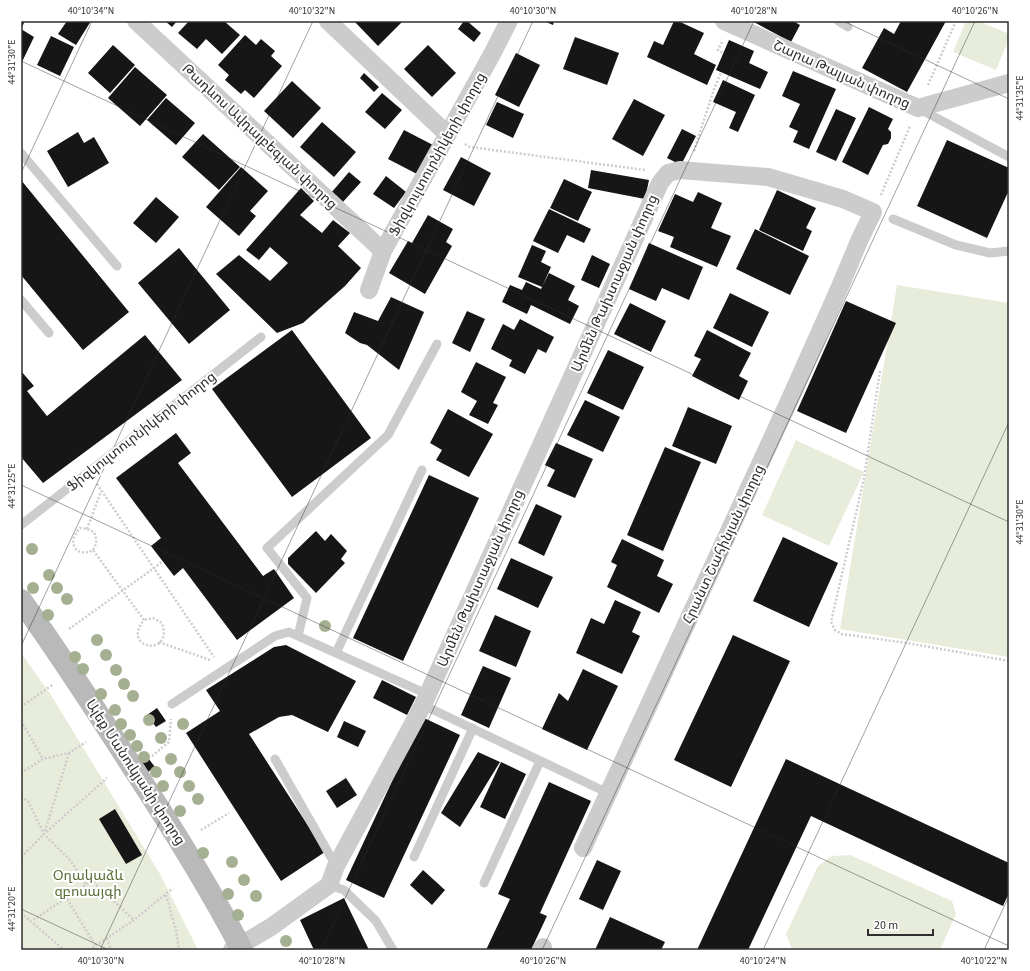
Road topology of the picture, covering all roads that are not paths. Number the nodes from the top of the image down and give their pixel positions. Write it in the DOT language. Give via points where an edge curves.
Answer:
graph roads {
  1 [pos="136,21"];
  2 [pos="328,21"];
  3 [pos="509,21"];
  4 [pos="724,21"];
  5 [pos="838,21"];
  6 [pos="848,27"];
  7 [pos="1009,83"];
  8 [pos="918,108"];
  9 [pos="447,134"];
  10 [pos="21,153"];
  11 [pos="1009,156"];
  12 [pos="873,212"];
  13 [pos="893,219"];
  14 [pos="383,251"];
  15 [pos="1009,251"];
  16 [pos="117,266"];
  17 [pos="369,290"];
  18 [pos="21,300"];
  19 [pos="49,333"];
  20 [pos="261,337"];
  21 [pos="437,344"];
  22 [pos="422,470"];
  23 [pos="21,525"];
  24 [pos="21,600"];
  25 [pos="21,623"];
  26 [pos="298,636"];
  27 [pos="336,653"];
  28 [pos="425,699"];
  29 [pos="172,704"];
  30 [pos="473,728"];
  31 [pos="275,759"];
  32 [pos="540,761"];
  33 [pos="608,793"];
  34 [pos="583,848"];
  35 [pos="414,857"];
  36 [pos="336,866"];
  37 [pos="484,884"];
  38 [pos="329,885"];
  39 [pos="235,949"];
  40 [pos="393,950"];
  1 -- 14 [label="street, Թադևոս Ավդալբեգյան փողոց"];
  2 -- 9 [label="street"];
  3 -- 9 [label="street, Ֆիզկուլտուրնիկերի փողոց"];
  4 -- 8 [label="street, Շարա Թալյան փողոց"];
  5 -- 6 [label="lane"];
  7 -- 8 [label="street, Շարա Թալյան փողոց"];
  8 -- 11 [label="lane"];
  9 -- 14 [label="street, Ֆիզկուլտուրնիկերի փողոց"];
  10 -- 16 [label="lane"];
  12 -- 28 [label="street, Արմեն Թախտաջյան փողոց" via="843,199 768,177 678,171 660,183"];
  12 -- 33 [label="street, Հրանտ Շահինյան փողոց" via="790,399"];
  13 -- 15 [label="lane" via="956,245 990,253"];
  14 -- 17 [label="street, Ֆիզկուլտուրնիկերի փողոց"];
  18 -- 19 [label="lane"];
  20 -- 23 [label="lane, Ֆիզկուլտուրնիկերի փողոց"];
  21 -- 26 [label="lane" via="388,434 267,548 307,598"];
  22 -- 27 [label="lane"];
  24 -- 39 [label="street, Ալեք Մանուկյանի փողոց" via="69,668 166,818 199,873"];
  25 -- 39 [label="street, Ալեք Մանուկյանի փողոց" via="82,706"];
  26 -- 27 [label="lane"];
  26 -- 29 [label="lane" via="289,632 275,636 221,667"];
  27 -- 28 [label="lane"];
  28 -- 30 [label="lane"];
  28 -- 36 [label="street, Արմեն Թախտաջյան փողոց"];
  30 -- 32 [label="lane"];
  30 -- 35 [label="lane"];
  31 -- 36 [label="lane"];
  32 -- 33 [label="lane"];
  32 -- 37 [label="lane"];
  33 -- 34 [label="street, Հրանտ Շահինյան փողոց"];
  36 -- 38 [label="street, Արմեն Թախտաջյան փողոց"];
  38 -- 39 [label="street" via="271,927"];
  38 -- 40 [label="lane" via="344,890 376,921"];
}
